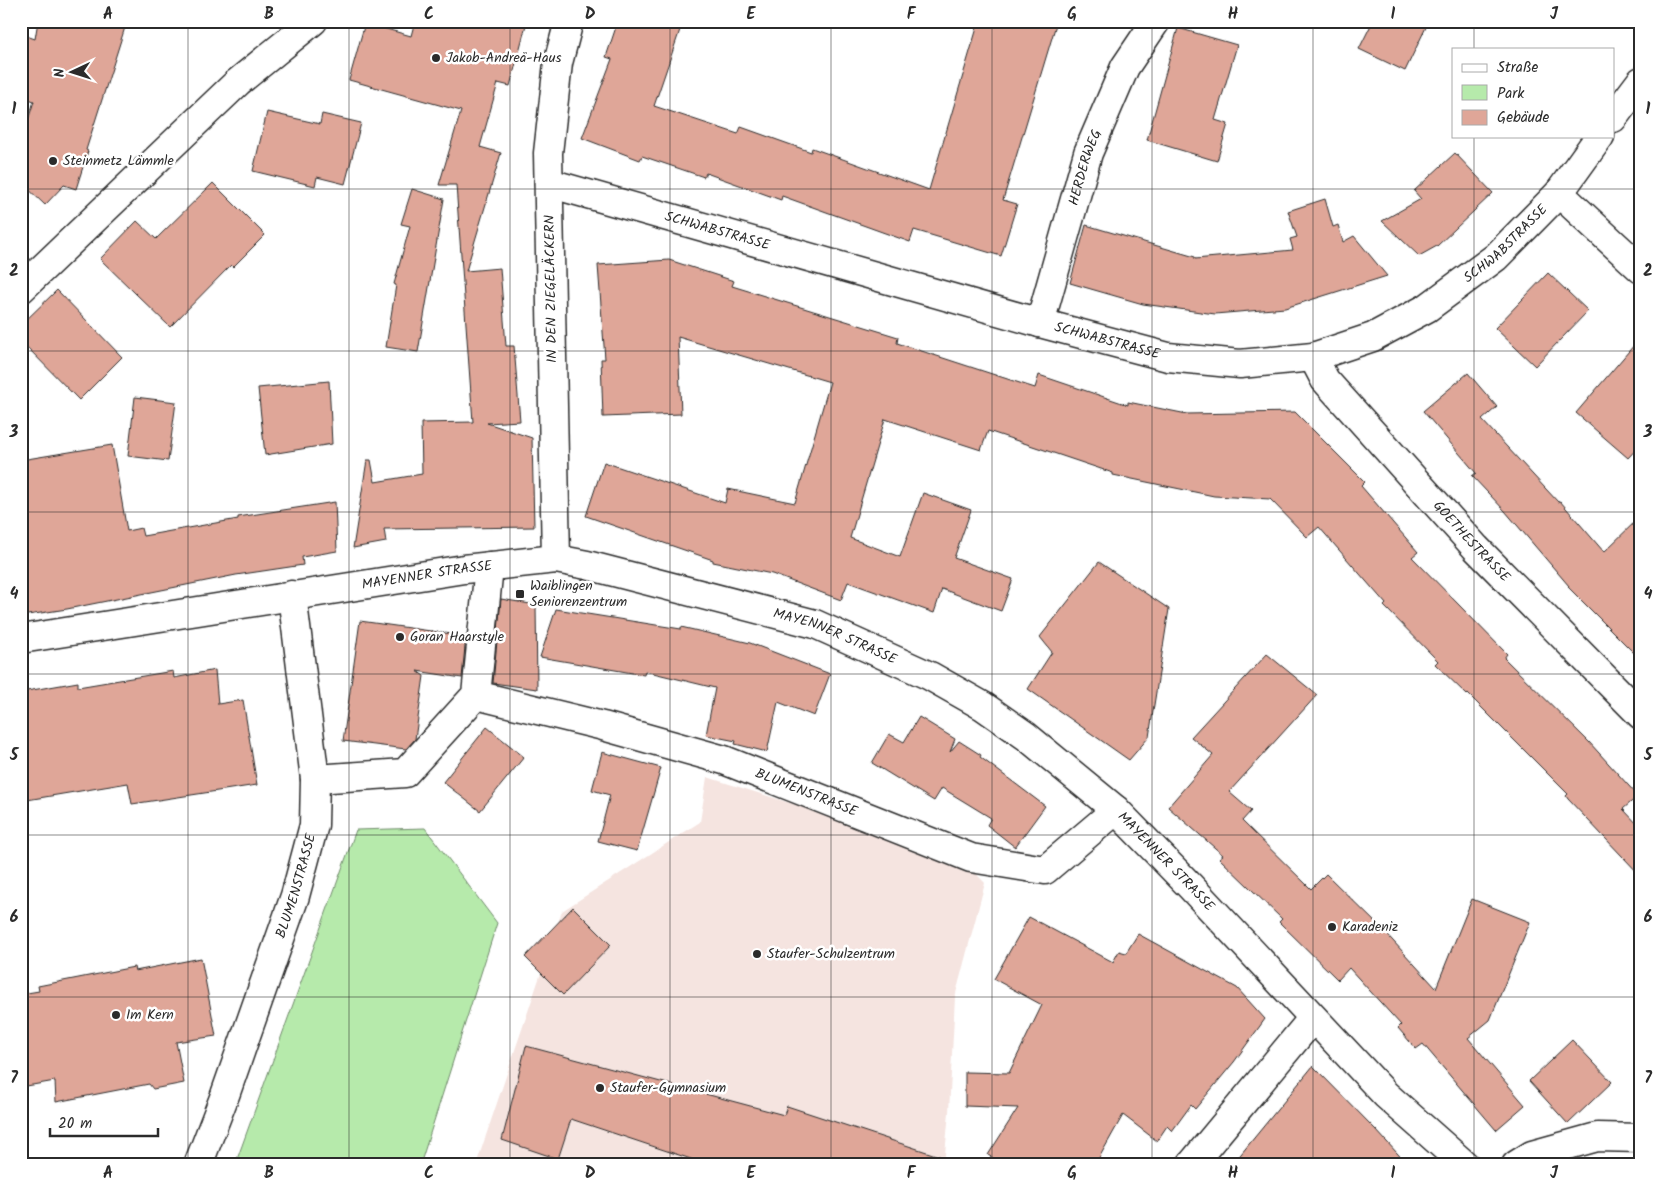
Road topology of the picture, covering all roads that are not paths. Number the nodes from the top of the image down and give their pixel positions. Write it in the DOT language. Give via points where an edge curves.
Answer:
graph roads {
  1 [pos="313,21"];
  2 [pos="569,21"];
  3 [pos="1156,21"];
  4 [pos="1641,81"];
  5 [pos="1614,117"];
  6 [pos="1599,138"];
  7 [pos="549,183"];
  8 [pos="1559,193"];
  9 [pos="1641,269"];
  10 [pos="21,289"];
  11 [pos="1040,323"];
  12 [pos="1313,358"];
  13 [pos="556,559"];
  14 [pos="489,566"];
  15 [pos="292,595"];
  16 [pos="21,639"];
  17 [pos="476,695"];
  18 [pos="1641,715"];
  19 [pos="316,779"];
  20 [pos="1116,810"];
  21 [pos="1313,1018"];
  22 [pos="1641,1138"];
  23 [pos="198,1165"];
  24 [pos="1191,1165"];
  25 [pos="1465,1165"];
  26 [pos="1516,1165"];
  1 -- 10 [label="street" via="238,82"];
  2 -- 7 [label="street, IN DEN ZIEGELÄCKERN" via="558,63 552,107"];
  3 -- 11 [label="street, HERDERWEG" via="1125,67 1088,153"];
  4 -- 5 [label="street"];
  6 -- 8 [label="street, SCHWABSTRASSE"];
  7 -- 11 [label="street, SCHWABSTRASSE"];
  7 -- 13 [label="street, IN DEN ZIEGELÄCKERN"];
  8 -- 9 [label="street"];
  8 -- 12 [label="street, SCHWABSTRASSE" via="1496,257 1427,308 1373,337"];
  11 -- 12 [label="street, SCHWABSTRASSE" via="1168,356 1240,364"];
  12 -- 18 [label="street, GOETHESTRASSE" via="1325,380 1476,548"];
  13 -- 14 [label="street, MAYENNER STRASSE"];
  13 -- 20 [label="street, MAYENNER STRASSE" via="815,624 930,676 983,706 1026,736"];
  14 -- 15 [label="street, MAYENNER STRASSE"];
  14 -- 17 [label="street"];
  15 -- 16 [label="street, MAYENNER STRASSE"];
  15 -- 19 [label="street, BLUMENSTRASSE"];
  17 -- 19 [label="street" via="405,773"];
  17 -- 20 [label="street, BLUMENSTRASSE" via="724,760 971,858 1045,870"];
  19 -- 23 [label="street, BLUMENSTRASSE" via="314,825 295,896"];
  20 -- 21 [label="street, MAYENNER STRASSE"];
  21 -- 24 [label="street"];
  21 -- 25 [label="street, MAYENNER STRASSE" via="1386,1095"];
  22 -- 26 [label="street" via="1597,1137 1532,1155"];
}
